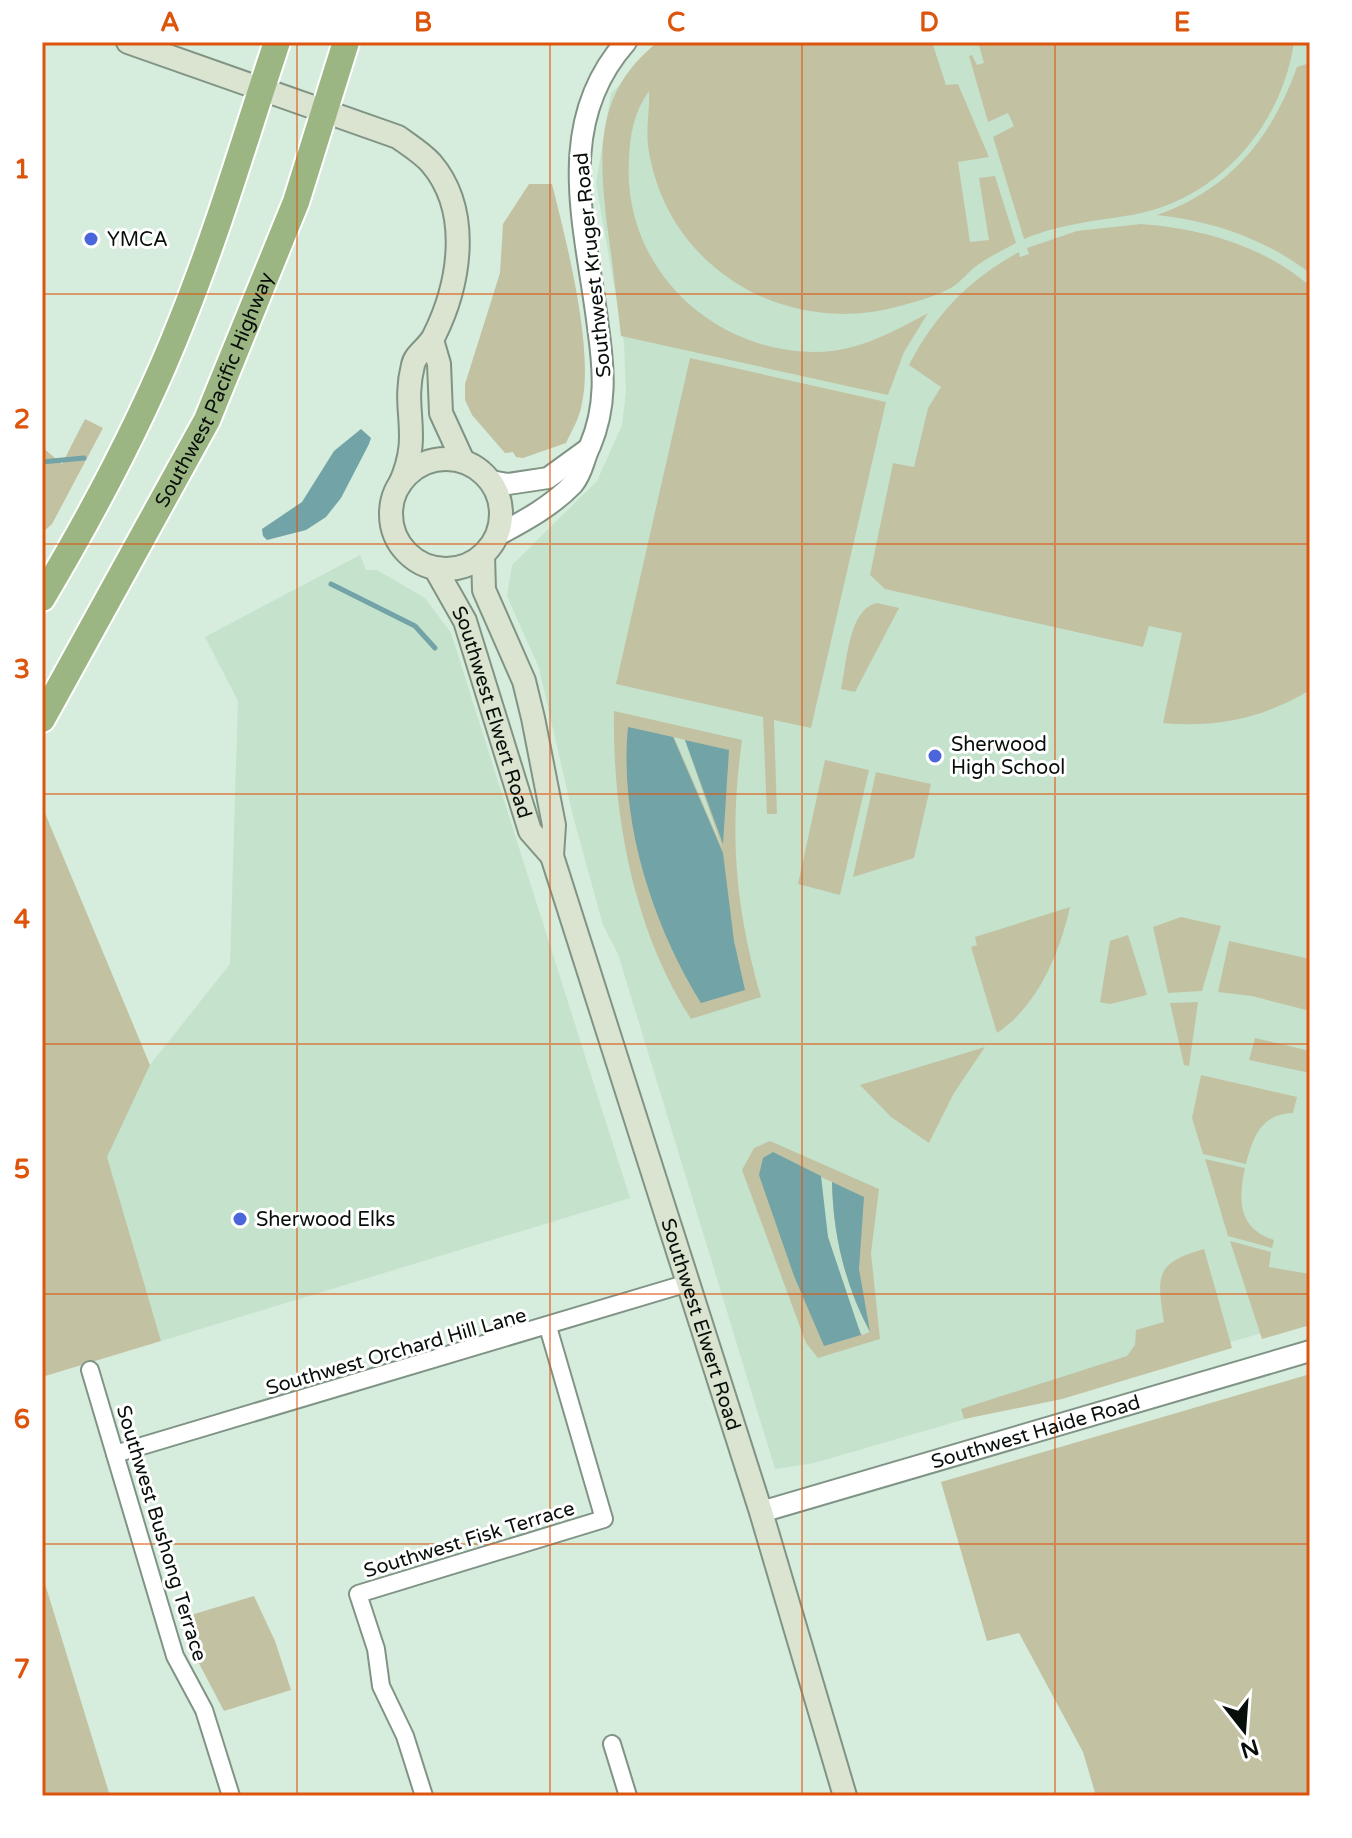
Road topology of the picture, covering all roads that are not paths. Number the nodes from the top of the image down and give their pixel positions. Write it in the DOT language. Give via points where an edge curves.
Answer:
graph roads {
  1 [pos="128,42"];
  2 [pos="277,42"];
  3 [pos="346,42"];
  4 [pos="626,42"];
  5 [pos="263,91"];
  6 [pos="325,111"];
  7 [pos="432,340"];
  8 [pos="588,449"];
  9 [pos="463,461"];
  10 [pos="491,481"];
  11 [pos="400,484"];
  12 [pos="498,535"];
  13 [pos="483,555"];
  14 [pos="435,568"];
  15 [pos="42,598"];
  16 [pos="42,719"];
  17 [pos="552,856"];
  18 [pos="688,1283"];
  19 [pos="548,1327"];
  20 [pos="1310,1351"];
  21 [pos="90,1370"];
  22 [pos="115,1454"];
  23 [pos="761,1512"];
  24 [pos="612,1744"];
  25 [pos="231,1796"];
  26 [pos="424,1796"];
  27 [pos="628,1796"];
  28 [pos="845,1796"];
  1 -- 5 [label="main road"];
  2 -- 5 [label="highway"];
  3 -- 6 [label="highway, Southwest Pacific Highway"];
  4 -- 8 [label="street, Southwest Kruger Road" via="595,87 579,141 604,384 600,418"];
  5 -- 6 [label="main road"];
  5 -- 15 [label="highway" via="212,243 164,363 124,450"];
  6 -- 7 [label="main road" via="398,137 430,161 443,179 456,215 458,246 453,280"];
  6 -- 16 [label="highway, Southwest Pacific Highway" via="287,226 207,420"];
  7 -- 9 [label="main road" via="439,364 441,413"];
  7 -- 11 [label="main road" via="413,362 409,392 414,440"];
  8 -- 10 [label="street" via="548,478"];
  8 -- 12 [label="street, Southwest Kruger Road" via="584,468 572,484 540,512"];
  9 -- 10 [label="main road"];
  9 -- 11 [label="main road" via="427,462"];
  10 -- 12 [label="main road" via="500,497"];
  11 -- 14 [label="main road" via="391,513 394,532 403,550"];
  12 -- 13 [label="main road"];
  13 -- 14 [label="main road" via="453,569"];
  13 -- 17 [label="main road, Southwest Elwert Road" via="484,590 524,681 533,718 554,825"];
  14 -- 17 [label="main road, Southwest Elwert Road" via="465,621 530,831"];
  17 -- 18 [label="main road, Southwest Elwert Road"];
  18 -- 19 [label="street, Southwest Orchard Hill Lane"];
  18 -- 23 [label="main road, Southwest Elwert Road"];
  19 -- 22 [label="street, Southwest Orchard Hill Lane"];
  19 -- 26 [label="street, Southwest Fisk Terrace" via="604,1519 358,1594 376,1649 381,1686 405,1736"];
  20 -- 23 [label="street, Southwest Haide Road"];
  21 -- 22 [label="street, Southwest Bushong Terrace"];
  22 -- 25 [label="street, Southwest Bushong Terrace" via="175,1656 204,1710"];
  23 -- 28 [label="main road, Southwest Elwert Road"];
  24 -- 27 [label="street"];
}
